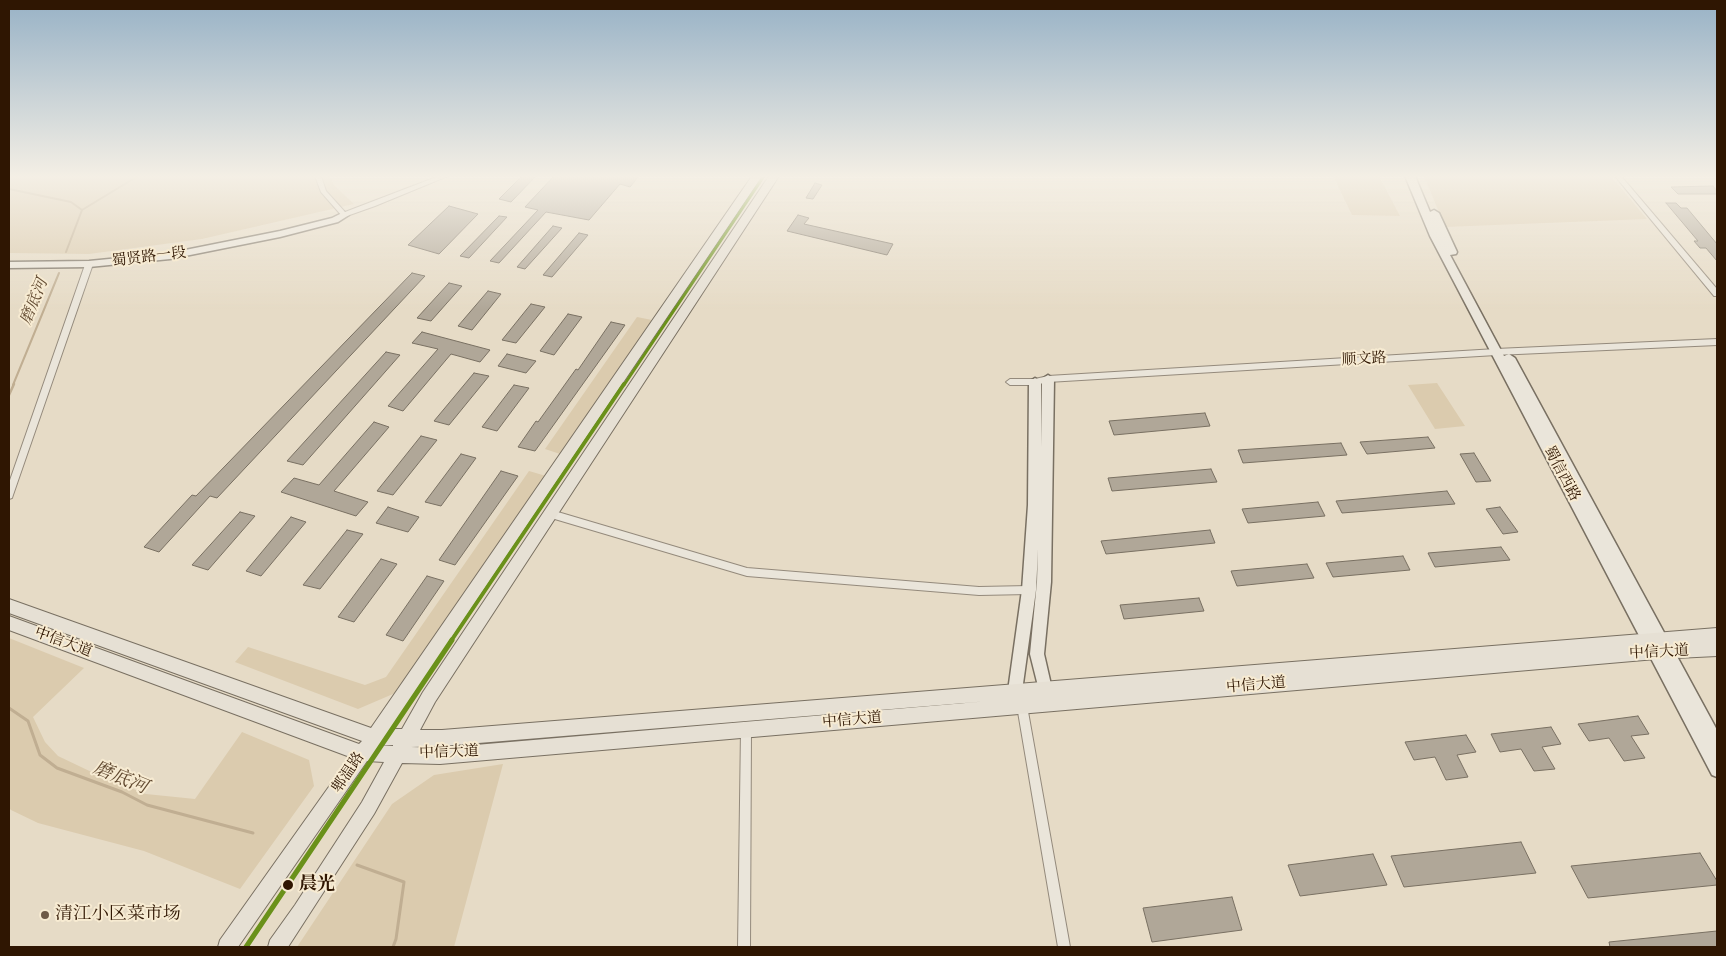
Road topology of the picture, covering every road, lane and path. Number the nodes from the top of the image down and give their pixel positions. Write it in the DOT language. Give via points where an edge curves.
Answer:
graph roads {
  1 [pos="312,221"];
  2 [pos="332,221"];
  3 [pos="727,221"];
  4 [pos="745,221"];
  5 [pos="1429,221"];
  6 [pos="1438,221"];
  7 [pos="1655,221"];
  8 [pos="9,259"];
  9 [pos="89,264"];
  10 [pos="9,265"];
  11 [pos="1717,294"];
  12 [pos="1717,342"];
  13 [pos="1501,352"];
  14 [pos="1042,381"];
  15 [pos="1010,382"];
  16 [pos="9,495"];
  17 [pos="551,514"];
  18 [pos="1029,590"];
  19 [pos="9,606"];
  20 [pos="9,623"];
  21 [pos="1717,635"];
  22 [pos="1658,646"];
  23 [pos="1717,649"];
  24 [pos="1045,689"];
  25 [pos="1018,699"];
  26 [pos="746,730"];
  27 [pos="373,737"];
  28 [pos="406,738"];
  29 [pos="1717,745"];
  30 [pos="361,753"];
  31 [pos="397,754"];
  32 [pos="1717,770"];
  33 [pos="227,947"];
  34 [pos="277,947"];
  35 [pos="744,947"];
  36 [pos="1064,947"];
  1 -- 8 [label="street, 蜀贤路一段" via="153,254 56,261"];
  2 -- 9 [label="street, 蜀贤路一段" via="210,249"];
  3 -- 27 [label="main road, 郫温路"];
  4 -- 17 [label="main road, 郫温路"];
  5 -- 13 [label="street, 蜀信西路"];
  6 -- 13 [label="street, 蜀信西路"];
  7 -- 11 [label="street"];
  9 -- 10 [label="street, 蜀贤路一段"];
  9 -- 16 [label="street"];
  12 -- 13 [label="street, 顺文路"];
  13 -- 14 [label="street, 顺文路"];
  13 -- 22 [label="street, 蜀信西路"];
  14 -- 15 [label="street, 顺文路"];
  14 -- 18 [label="street"];
  14 -- 24 [label="street" via="1044,563 1037,654"];
  17 -- 18 [label="street" via="748,572 979,591"];
  17 -- 28 [label="main road, 郫温路" via="429,697"];
  18 -- 25 [label="street"];
  19 -- 27 [label="main road, 中信大道"];
  20 -- 30 [label="main road, 中信大道"];
  21 -- 22 [label="main road, 中信大道"];
  22 -- 23 [label="main road, 中信大道"];
  22 -- 24 [label="main road, 中信大道"];
  22 -- 25 [label="main road, 中信大道"];
  22 -- 29 [label="street, 蜀信西路"];
  22 -- 32 [label="street, 蜀信西路"];
  24 -- 25 [label="main road, 中信大道"];
  25 -- 26 [label="main road, 中信大道"];
  25 -- 28 [label="main road, 中信大道"];
  25 -- 36 [label="street"];
  26 -- 31 [label="main road, 中信大道" via="440,756"];
  26 -- 35 [label="street"];
  27 -- 28 [label="main road, 中信大道"];
  27 -- 30 [label="main road, 郫温路"];
  28 -- 31 [label="main road, 郫温路"];
  30 -- 31 [label="main road, 中信大道"];
  30 -- 33 [label="main road, 郫温路"];
  31 -- 34 [label="main road, 郫温路" via="368,808"];
}
